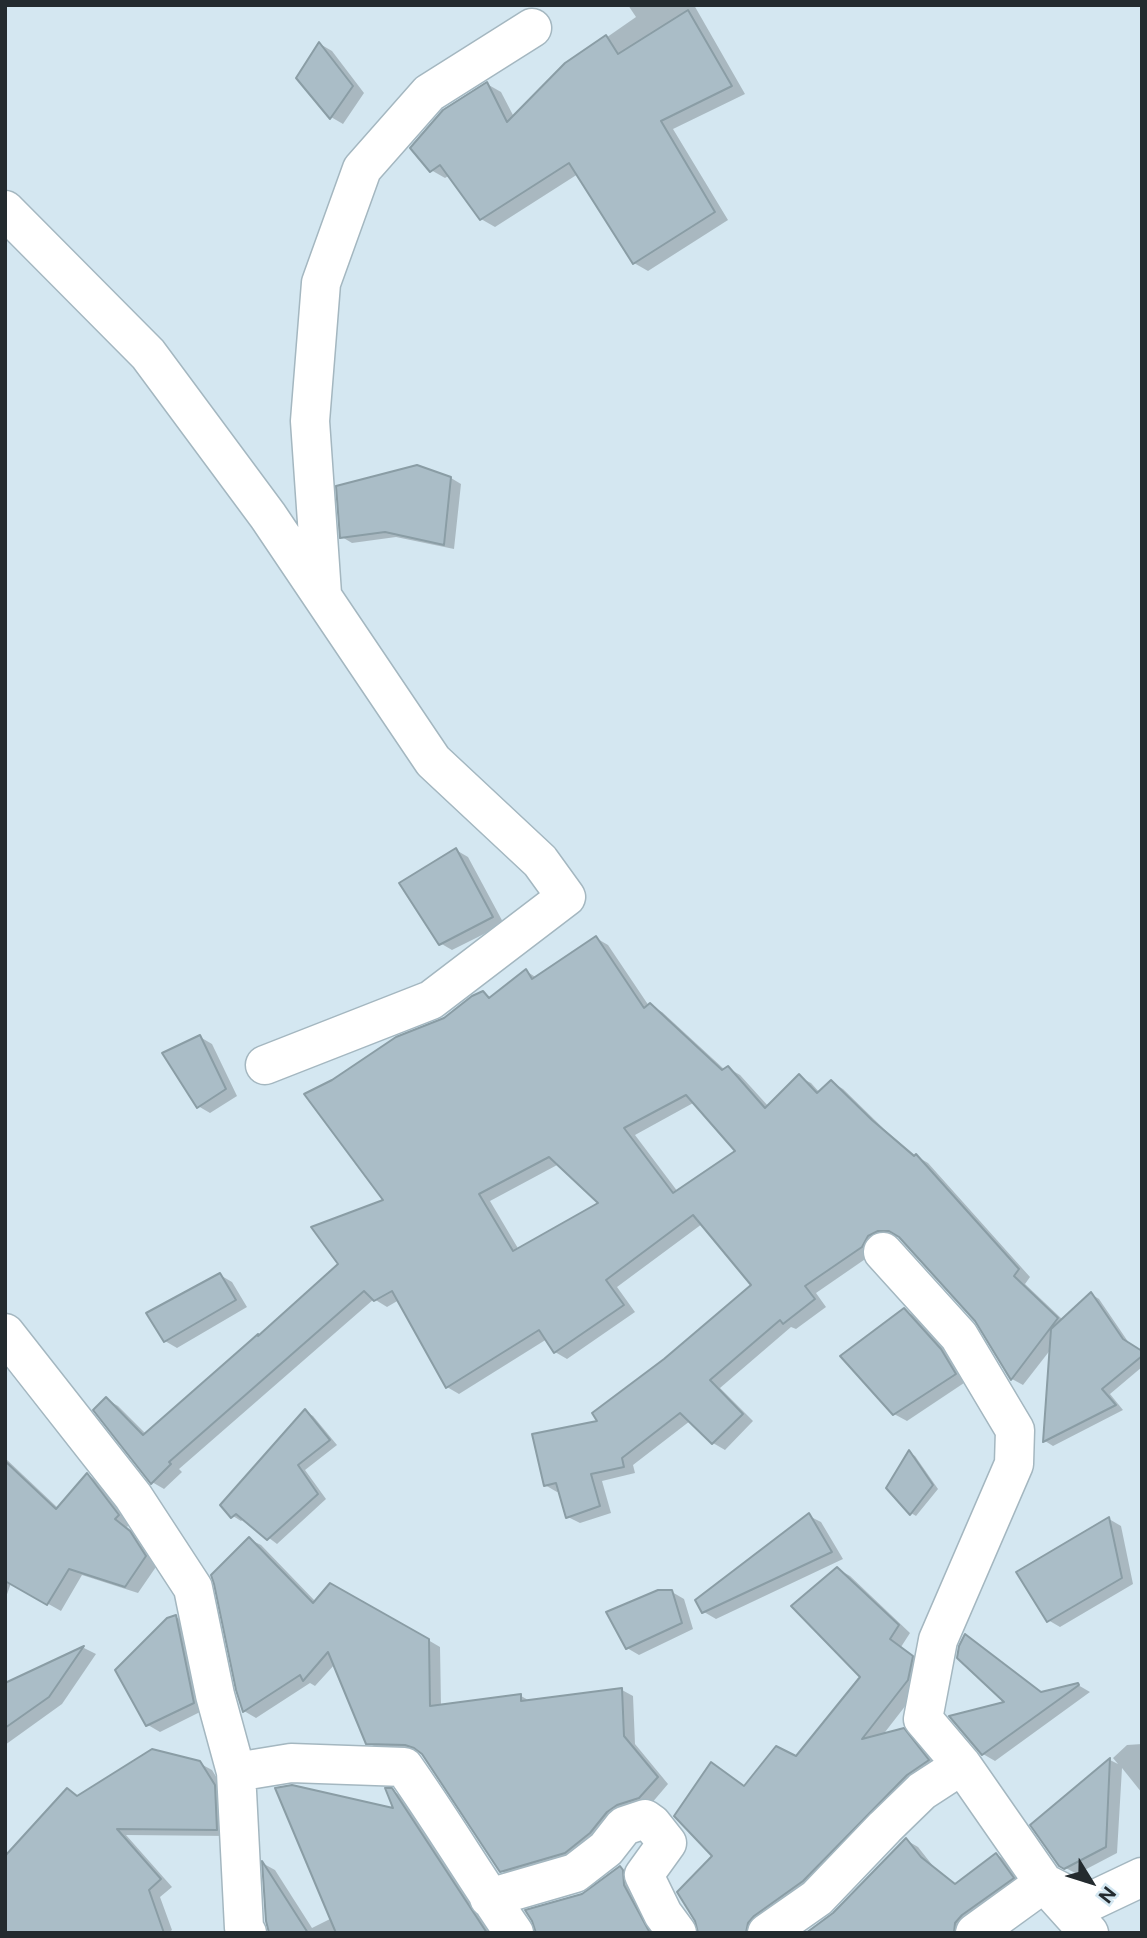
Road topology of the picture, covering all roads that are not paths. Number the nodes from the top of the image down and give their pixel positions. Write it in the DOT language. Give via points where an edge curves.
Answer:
graph roads {
  1 [pos="532,28"];
  2 [pos="5,211"];
  3 [pos="322,596"];
  4 [pos="265,1065"];
  5 [pos="883,1252"];
  6 [pos="5,1333"];
  7 [pos="962,1765"];
  8 [pos="236,1772"];
  9 [pos="1142,1877"];
  10 [pos="1044,1883"];
  11 [pos="489,1898"];
  12 [pos="247,1933"];
  13 [pos="514,1933"];
  14 [pos="677,1933"];
  15 [pos="767,1933"];
  16 [pos="975,1933"];
  17 [pos="1089,1933"];
  1 -- 3 [label="street" via="429,93 362,169 321,283 310,421"];
  2 -- 3 [label="street" via="148,354"];
  3 -- 4 [label="street" via="433,761 540,861 566,897 431,1000"];
  5 -- 7 [label="street" via="958,1336 1015,1430 1014,1464 938,1640 923,1718"];
  6 -- 8 [label="street" via="133,1496 192,1588"];
  7 -- 10 [label="street"];
  7 -- 15 [label="street" via="922,1791 817,1898"];
  8 -- 11 [label="street" via="291,1763 404,1767"];
  8 -- 12 [label="street"];
  9 -- 10 [label="street" via="1085,1905"];
  10 -- 16 [label="street"];
  10 -- 17 [label="street"];
  11 -- 13 [label="street"];
  11 -- 14 [label="street" via="575,1873 606,1849 624,1826 645,1819 667,1843 644,1875"];
}
